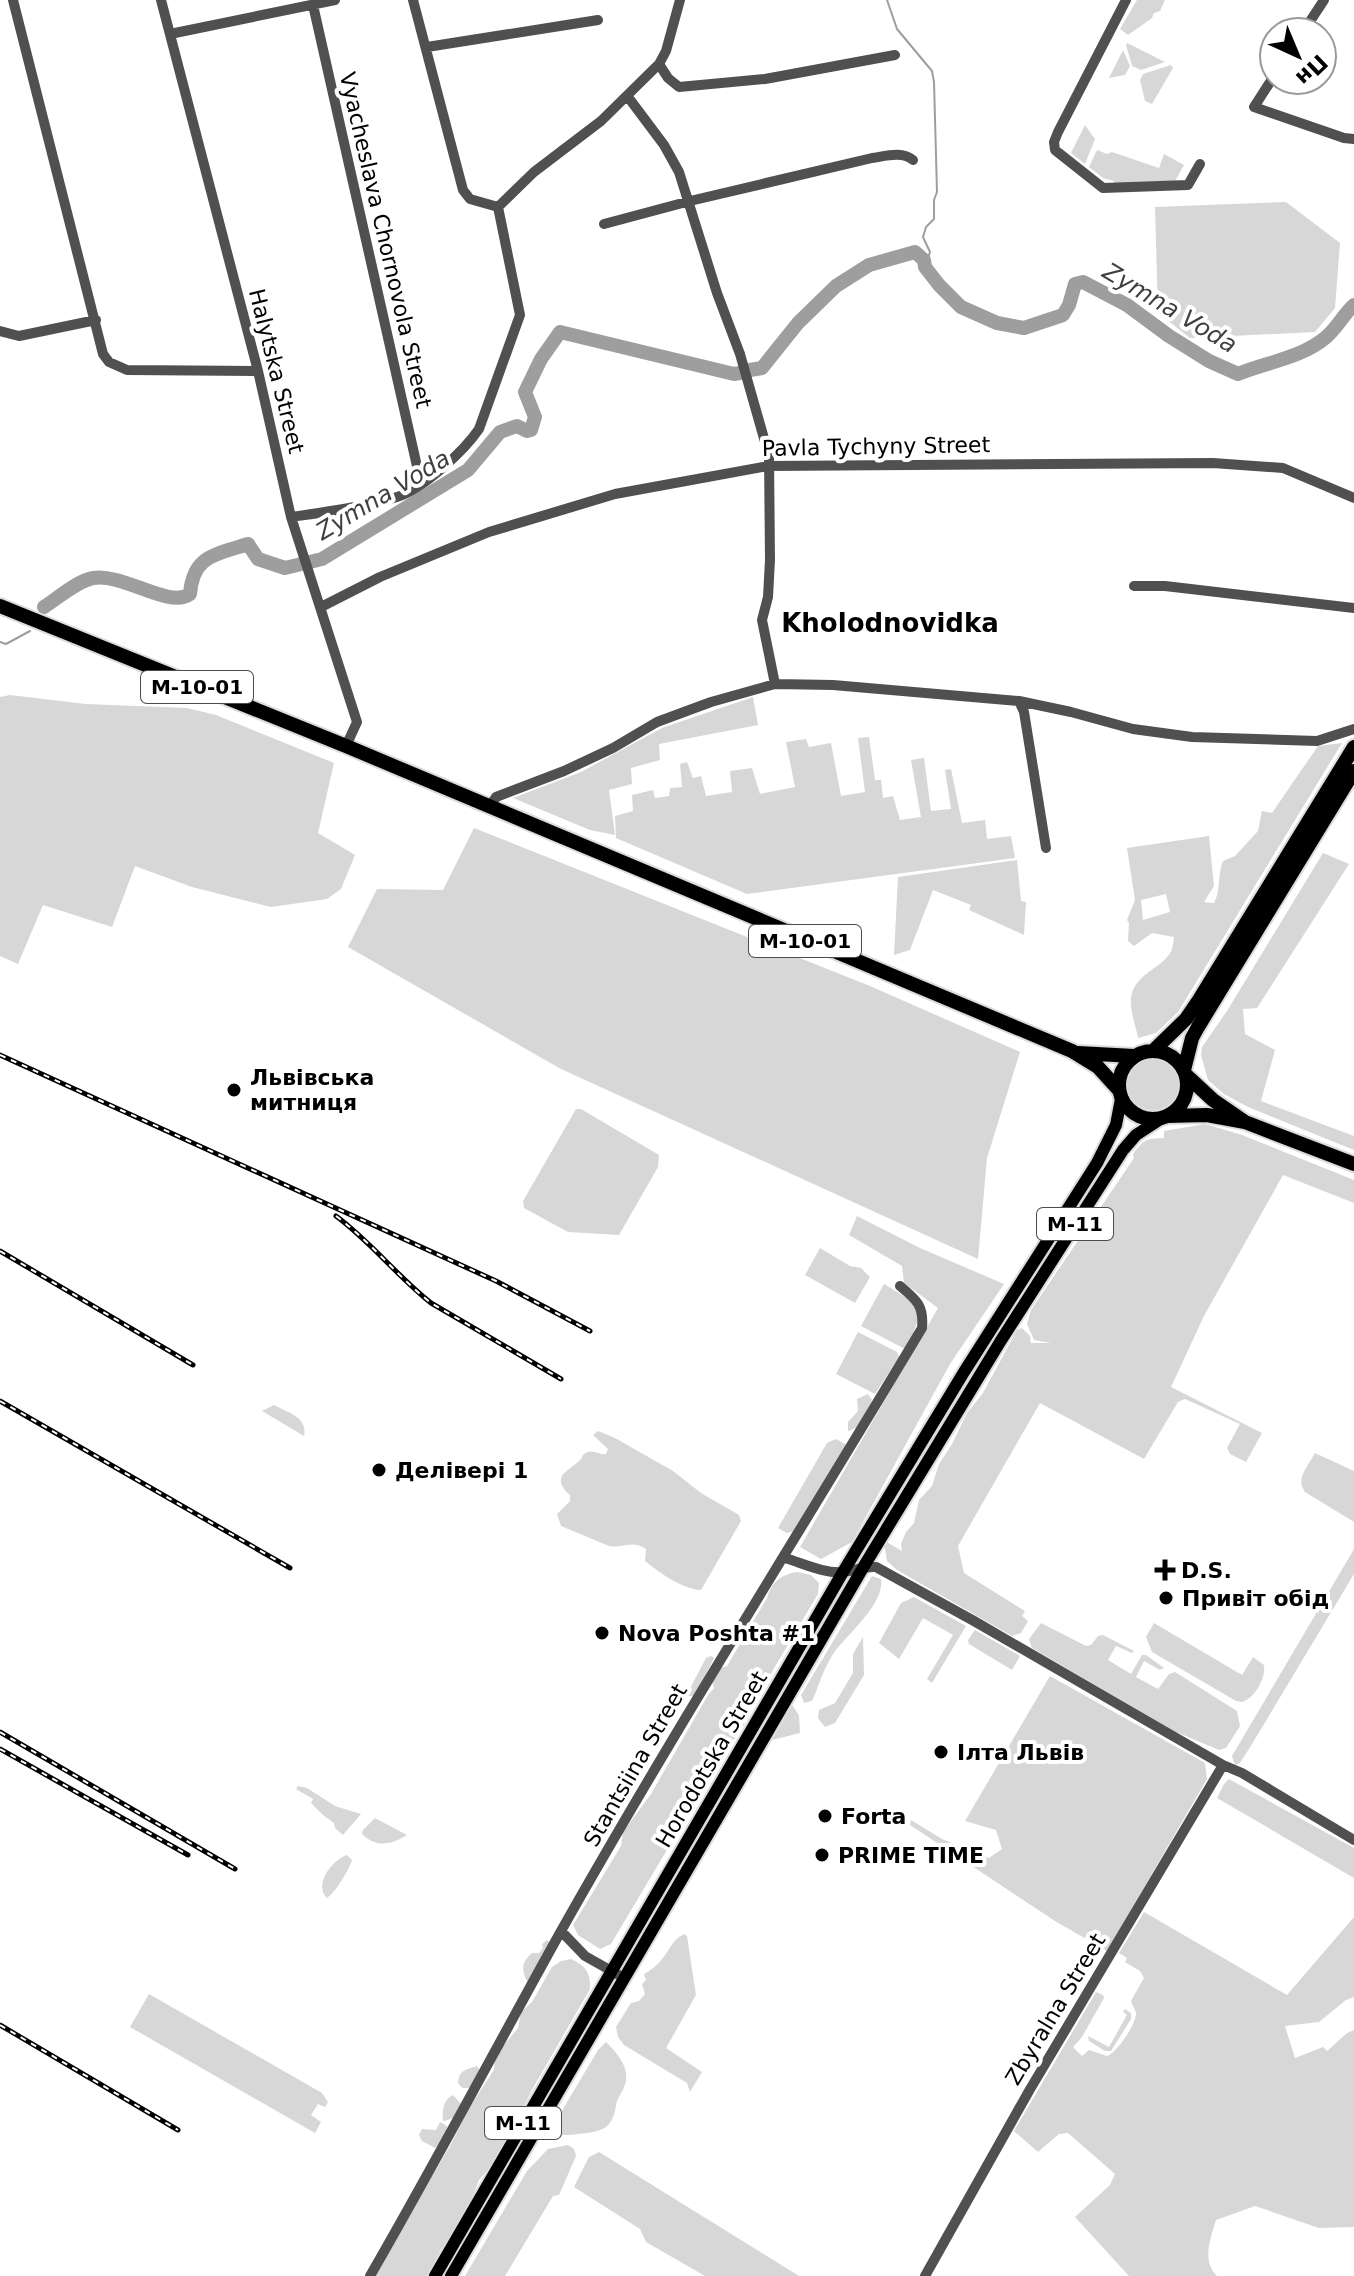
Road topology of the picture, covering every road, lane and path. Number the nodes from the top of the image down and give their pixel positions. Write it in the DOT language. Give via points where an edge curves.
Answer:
graph roads {
  1 [pos="13,0"];
  2 [pos="161,0"];
  3 [pos="335,0"];
  4 [pos="413,0"];
  5 [pos="680,0"];
  6 [pos="1126,0"];
  7 [pos="313,5"];
  8 [pos="598,20"];
  9 [pos="170,34"];
  10 [pos="427,47"];
  11 [pos="895,55"];
  12 [pos="659,64"];
  13 [pos="1261,96"];
  14 [pos="628,97"];
  15 [pos="1354,139"];
  16 [pos="913,160"];
  17 [pos="1200,164"];
  18 [pos="690,201"];
  19 [pos="498,207"];
  20 [pos="604,224"];
  21 [pos="96,320"];
  22 [pos="0,331"];
  23 [pos="258,371"];
  24 [pos="768,466"];
  25 [pos="421,484"];
  26 [pos="1354,498"];
  27 [pos="291,517"];
  28 [pos="1134,586"];
  29 [pos="0,606"];
  30 [pos="321,607"];
  31 [pos="1354,608"];
  32 [pos="775,684"];
  33 [pos="1019,701"];
  34 [pos="1354,729"];
  35 [pos="346,746"];
  36 [pos="1354,747"];
  37 [pos="1354,771"];
  38 [pos="489,808"];
  39 [pos="1046,848"];
  40 [pos="1154,1050"];
  41 [pos="1076,1053"];
  42 [pos="1134,1056"];
  43 [pos="1185,1073"];
  44 [pos="1120,1094"];
  45 [pos="1164,1117"];
  46 [pos="1245,1122"];
  47 [pos="1354,1164"];
  48 [pos="900,1286"];
  49 [pos="785,1558"];
  50 [pos="864,1566"];
  51 [pos="843,1572"];
  52 [pos="1223,1765"];
  53 [pos="1354,1840"];
  54 [pos="561,1931"];
  55 [pos="610,1971"];
  56 [pos="624,1978"];
  57 [pos="370,2276"];
  58 [pos="435,2276"];
  59 [pos="451,2276"];
  60 [pos="925,2276"];
  1 -- 21 [label="street"];
  2 -- 9 [label="street, Halytska Street"];
  3 -- 7 [label="street"];
  4 -- 10 [label="street"];
  5 -- 12 [label="street"];
  6 -- 17 [label="street" via="1058,132 1055,150 1103,188 1188,185"];
  7 -- 9 [label="street"];
  7 -- 25 [label="street, Vyacheslava Chornovola Street"];
  8 -- 10 [label="street"];
  9 -- 23 [label="street, Halytska Street"];
  10 -- 19 [label="street" via="463,190 470,199"];
  11 -- 12 [label="street" via="765,79 679,87"];
  12 -- 14 [label="street"];
  13 -- 15 [label="street" via="1254,107"];
  14 -- 18 [label="street" via="675,162"];
  14 -- 19 [label="street"];
  16 -- 18 [label="street" via="906,155 872,158"];
  18 -- 20 [label="street"];
  18 -- 24 [label="street" via="748,383"];
  19 -- 25 [label="street" via="520,315 517,328 479,429"];
  21 -- 22 [label="street" via="19,336"];
  21 -- 23 [label="street" via="103,354 127,370"];
  23 -- 27 [label="street, Halytska Street"];
  24 -- 26 [label="street, Pavla Tychyny Street" via="1213,463 1283,468"];
  24 -- 30 [label="street, Pavla Tychyny Street" via="615,494 489,532"];
  24 -- 32 [label="street" via="770,560 762,620"];
  25 -- 27 [label="street" via="398,497"];
  27 -- 30 [label="street, Halytska Street"];
  28 -- 31 [label="street"];
  29 -- 35 [label="highway, М-10-01"];
  30 -- 35 [label="street, Halytska Street" via="357,722"];
  32 -- 33 [label="street"];
  32 -- 38 [label="street" via="657,722 588,760 496,797"];
  33 -- 34 [label="street" via="1133,729 1192,737 1317,741"];
  33 -- 39 [label="street"];
  35 -- 38 [label="highway, М-10-01"];
  36 -- 40 [label="highway" via="1199,1000"];
  37 -- 43 [label="highway, М-11" via="1198,1027"];
  38 -- 41 [label="highway, М-10-01"];
  40 -- 42 [label="highway, М-10-01"];
  40 -- 43 [label="highway, М-10-01" via="1170,1055"];
  41 -- 42 [label="highway, М-10-01"];
  41 -- 44 [label="highway, М-10-01" via="1103,1071"];
  42 -- 44 [label="highway, М-11" via="1123,1068"];
  43 -- 45 [label="highway, М-11" via="1183,1102"];
  43 -- 46 [label="highway, М-10-01"];
  44 -- 45 [label="highway, М-10-01" via="1131,1112"];
  44 -- 51 [label="main road, Horodotska Street / М-11" via="1116,1125 1097,1163"];
  45 -- 46 [label="highway, М-10-01" via="1207,1115"];
  45 -- 50 [label="main road, Horodotska Street / М-11" via="1136,1135 1109,1170"];
  46 -- 47 [label="highway, М-10-01"];
  48 -- 49 [label="street, Stantsiina Street" via="924,1310 922,1328"];
  49 -- 51 [label="street"];
  49 -- 54 [label="street, Stantsiina Street" via="722,1655"];
  50 -- 51 [label="street"];
  50 -- 52 [label="street" via="920,1591"];
  50 -- 56 [label="main road, Horodotska Street / М-11"];
  51 -- 55 [label="main road, Horodotska Street / М-11"];
  52 -- 53 [label="street"];
  52 -- 60 [label="street, Zbyralna Street"];
  54 -- 55 [label="street" via="585,1956"];
  54 -- 57 [label="street, Stantsiina Street"];
  55 -- 56 [label="street"];
  55 -- 58 [label="main road, Horodotska Street / М-11"];
  56 -- 59 [label="main road, Horodotska Street / М-11"];
}
